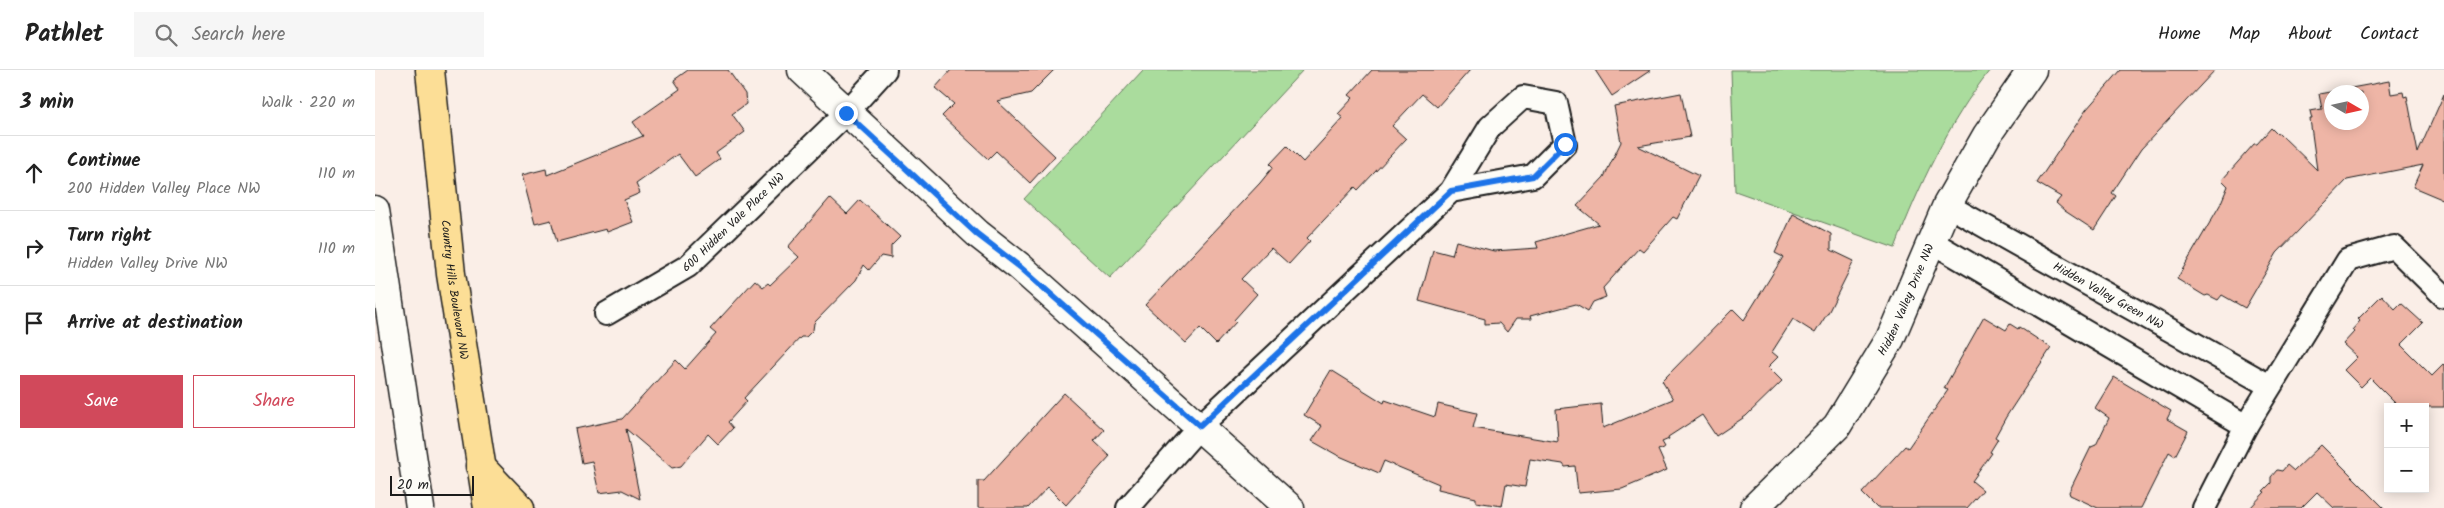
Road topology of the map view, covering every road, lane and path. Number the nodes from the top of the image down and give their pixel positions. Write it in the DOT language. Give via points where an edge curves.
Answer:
graph roads {
  1 [pos="430,70"];
  2 [pos="802,70"];
  3 [pos="885,70"];
  4 [pos="2032,70"];
  5 [pos="846,113"];
  6 [pos="1451,191"];
  7 [pos="1947,205"];
  8 [pos="375,210"];
  9 [pos="1932,242"];
  10 [pos="2444,296"];
  11 [pos="606,314"];
  12 [pos="2270,386"];
  13 [pos="1200,426"];
  14 [pos="2246,426"];
  15 [pos="480,466"];
  16 [pos="420,508"];
  17 [pos="488,508"];
  18 [pos="520,508"];
  19 [pos="1128,508"];
  20 [pos="1290,508"];
  21 [pos="1754,508"];
  22 [pos="2204,508"];
  1 -- 15 [label="main road, Country Hills Boulevard NW" via="451,274"];
  2 -- 5 [label="street"];
  3 -- 5 [label="street, 600 Hidden Vale Place NW"];
  4 -- 7 [label="street, Hidden Valley Drive NW" via="1987,135"];
  5 -- 11 [label="street, 600 Hidden Vale Place NW" via="688,266"];
  5 -- 13 [label="street" via="977,234 1020,267"];
  6 -- 6 [label="street" via="1533,176 1565,144 1556,104 1523,97 1490,127"];
  6 -- 13 [label="street"];
  7 -- 9 [label="street, Hidden Valley Drive NW"];
  7 -- 12 [label="street, Hidden Valley Green NW"];
  8 -- 16 [label="street"];
  9 -- 14 [label="street"];
  9 -- 21 [label="street, Hidden Valley Drive NW" via="1890,338 1837,426"];
  10 -- 12 [label="street" via="2394,247 2348,260"];
  12 -- 14 [label="street"];
  13 -- 19 [label="street"];
  13 -- 20 [label="street"];
  14 -- 22 [label="street"];
  15 -- 17 [label="main road, Country Hills Boulevard NW"];
  15 -- 18 [label="main road"];
}
